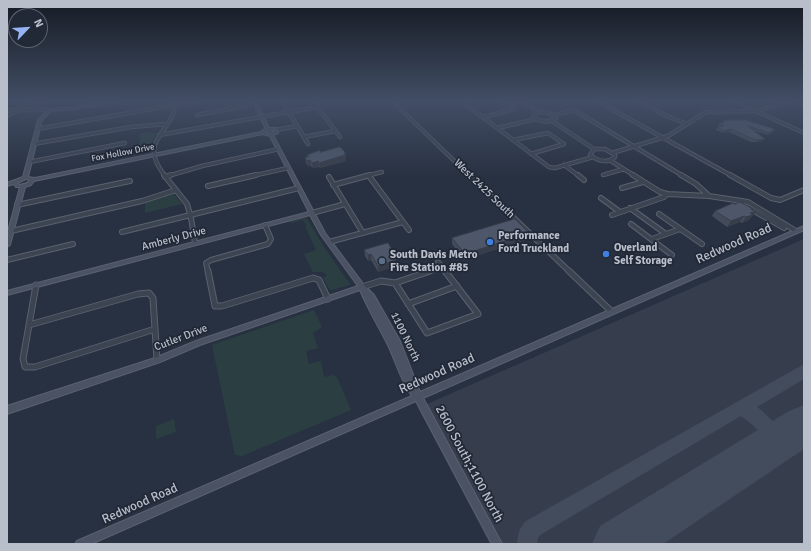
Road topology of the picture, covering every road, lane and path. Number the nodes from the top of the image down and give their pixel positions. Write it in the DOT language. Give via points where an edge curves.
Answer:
graph roads {
  1 [pos="297,126"];
  2 [pos="45,127"];
  3 [pos="127,127"];
  4 [pos="165,127"];
  5 [pos="209,127"];
  6 [pos="294,127"];
  7 [pos="332,127"];
  8 [pos="419,127"];
  9 [pos="503,127"];
  10 [pos="561,127"];
  11 [pos="602,127"];
  12 [pos="642,127"];
  13 [pos="683,127"];
  14 [pos="790,127"];
  15 [pos="38,128"];
  16 [pos="497,128"];
  17 [pos="268,129"];
  18 [pos="277,131"];
  19 [pos="335,131"];
  20 [pos="263,133"];
  21 [pos="804,133"];
  22 [pos="271,135"];
  23 [pos="159,136"];
  24 [pos="304,137"];
  25 [pos="340,137"];
  26 [pos="662,138"];
  27 [pos="513,140"];
  28 [pos="125,143"];
  29 [pos="33,144"];
  30 [pos="308,144"];
  31 [pos="634,146"];
  32 [pos="279,149"];
  33 [pos="594,149"];
  34 [pos="612,152"];
  35 [pos="531,154"];
  36 [pos="155,155"];
  37 [pos="592,157"];
  38 [pos="611,161"];
  39 [pos="29,162"];
  40 [pos="564,165"];
  41 [pos="288,168"];
  42 [pos="624,169"];
  43 [pos="382,172"];
  44 [pos="603,175"];
  45 [pos="369,176"];
  46 [pos="165,177"];
  47 [pos="329,177"];
  48 [pos="25,178"];
  49 [pos="33,180"];
  50 [pos="584,180"];
  51 [pos="130,181"];
  52 [pos="643,182"];
  53 [pos="15,183"];
  54 [pos="333,184"];
  55 [pos="7,185"];
  56 [pos="23,186"];
  57 [pos="208,186"];
  58 [pos="299,188"];
  59 [pos="622,188"];
  60 [pos="176,190"];
  61 [pos="804,190"];
  62 [pos="667,194"];
  63 [pos="709,196"];
  64 [pos="601,198"];
  65 [pos="345,204"];
  66 [pos="17,205"];
  67 [pos="630,208"];
  68 [pos="620,212"];
  69 [pos="312,213"];
  70 [pos="659,214"];
  71 [pos="190,215"];
  72 [pos="612,215"];
  73 [pos="403,222"];
  74 [pos="631,224"];
  75 [pos="265,225"];
  76 [pos="804,228"];
  77 [pos="680,229"];
  78 [pos="409,230"];
  79 [pos="11,231"];
  80 [pos="796,231"];
  81 [pos="122,232"];
  82 [pos="363,233"];
  83 [pos="666,234"];
  84 [pos="652,239"];
  85 [pos="329,242"];
  86 [pos="195,243"];
  87 [pos="74,244"];
  88 [pos="702,244"];
  89 [pos="7,245"];
  90 [pos="672,255"];
  91 [pos="7,260"];
  92 [pos="438,262"];
  93 [pos="442,267"];
  94 [pos="395,282"];
  95 [pos="36,285"];
  96 [pos="457,286"];
  97 [pos="362,287"];
  98 [pos="7,293"];
  99 [pos="328,299"];
  100 [pos="408,304"];
  101 [pos="611,311"];
  102 [pos="29,325"];
  103 [pos="155,329"];
  104 [pos="157,360"];
  105 [pos="418,397"];
  106 [pos="7,410"];
  107 [pos="80,544"];
  108 [pos="497,544"];
  1 -- 24 [label="street"];
  2 -- 15 [label="street"];
  3 -- 29 [label="street"];
  4 -- 23 [label="street"];
  5 -- 23 [label="street"];
  6 -- 18 [label="street"];
  7 -- 19 [label="street"];
  8 -- 101 [label="street, West 2425 South"];
  9 -- 16 [label="street"];
  10 -- 33 [label="street"];
  11 -- 31 [label="street"];
  12 -- 26 [label="street"];
  13 -- 26 [label="street"];
  14 -- 21 [label="street"];
  15 -- 29 [label="street"];
  16 -- 27 [label="street"];
  17 -- 18 [label="street"];
  17 -- 20 [label="street"];
  18 -- 22 [label="street"];
  19 -- 24 [label="street"];
  19 -- 25 [label="street"];
  20 -- 22 [label="street"];
  20 -- 36 [label="street, Fox Hollow Drive"];
  22 -- 32 [label="street, 1100 North"];
  23 -- 36 [label="street" via="155,144"];
  24 -- 30 [label="street"];
  26 -- 31 [label="street"];
  26 -- 61 [label="street" via="776,200"];
  27 -- 35 [label="street"];
  27 -- 35 [label="street" via="548,133 564,144"];
  28 -- 39 [label="street"];
  29 -- 39 [label="street"];
  31 -- 34 [label="street"];
  31 -- 63 [label="street" via="696,184"];
  32 -- 41 [label="street, 1100 North"];
  32 -- 46 [label="street" via="208,164"];
  33 -- 34 [label="street"];
  33 -- 37 [label="street" via="590,153"];
  34 -- 38 [label="street" via="615,157"];
  35 -- 40 [label="street" via="550,168"];
  36 -- 46 [label="street" via="157,165"];
  36 -- 49 [label="street, Fox Hollow Drive"];
  37 -- 38 [label="street" via="601,161"];
  37 -- 40 [label="street"];
  38 -- 42 [label="street"];
  39 -- 48 [label="street"];
  40 -- 50 [label="street"];
  41 -- 57 [label="street"];
  41 -- 58 [label="street, 1100 North"];
  42 -- 44 [label="street"];
  42 -- 52 [label="street"];
  43 -- 45 [label="street"];
  45 -- 54 [label="street"];
  45 -- 73 [label="street"];
  46 -- 60 [label="street"];
  47 -- 54 [label="street"];
  48 -- 49 [label="street"];
  48 -- 53 [label="street"];
  49 -- 56 [label="street"];
  51 -- 66 [label="street"];
  52 -- 59 [label="street"];
  52 -- 62 [label="street"];
  53 -- 55 [label="street"];
  53 -- 56 [label="street" via="16,186"];
  54 -- 65 [label="street"];
  56 -- 66 [label="street"];
  58 -- 69 [label="street, 1100 North"];
  58 -- 71 [label="street"];
  60 -- 71 [label="street" via="187,204"];
  60 -- 79 [label="street" via="142,201"];
  62 -- 63 [label="street"];
  62 -- 67 [label="street"];
  63 -- 80 [label="street" via="733,200 781,227"];
  64 -- 68 [label="street"];
  65 -- 69 [label="street, Amberly Drive"];
  65 -- 82 [label="street"];
  66 -- 79 [label="street"];
  67 -- 68 [label="street"];
  67 -- 83 [label="street"];
  68 -- 72 [label="street"];
  69 -- 75 [label="street, Amberly Drive"];
  69 -- 85 [label="street, 1100 North"];
  70 -- 77 [label="street"];
  71 -- 81 [label="street"];
  71 -- 86 [label="street"];
  73 -- 78 [label="street"];
  73 -- 82 [label="street"];
  74 -- 84 [label="street"];
  75 -- 86 [label="street, Amberly Drive"];
  75 -- 99 [label="street" via="270,239 268,244 207,262 216,307 312,278 319,280"];
  76 -- 80 [label="street, Redwood Road"];
  77 -- 83 [label="street"];
  77 -- 88 [label="street"];
  79 -- 89 [label="street"];
  80 -- 101 [label="street, Redwood Road"];
  82 -- 85 [label="street"];
  83 -- 84 [label="street"];
  84 -- 90 [label="street"];
  85 -- 97 [label="street, 1100 North"];
  86 -- 95 [label="street, Amberly Drive"];
  87 -- 91 [label="street"];
  92 -- 93 [label="street"];
  93 -- 94 [label="street"];
  93 -- 96 [label="street"];
  94 -- 97 [label="street" via="381,281"];
  94 -- 100 [label="street"];
  95 -- 98 [label="street, Amberly Drive"];
  95 -- 102 [label="street"];
  96 -- 100 [label="street"];
  96 -- 100 [label="street" via="478,314 427,333"];
  97 -- 99 [label="street, Cutler Drive"];
  97 -- 105 [label="street, 1100 North" via="392,346 407,384"];
  99 -- 104 [label="street, Cutler Drive" via="198,343"];
  101 -- 105 [label="street, Redwood Road"];
  102 -- 103 [label="street" via="149,293 153,298"];
  102 -- 103 [label="street" via="23,359 25,367"];
  103 -- 104 [label="street"];
  104 -- 106 [label="street, Cutler Drive"];
  105 -- 107 [label="street, Redwood Road"];
  105 -- 108 [label="street, 2600 South;1100 North"];
}
